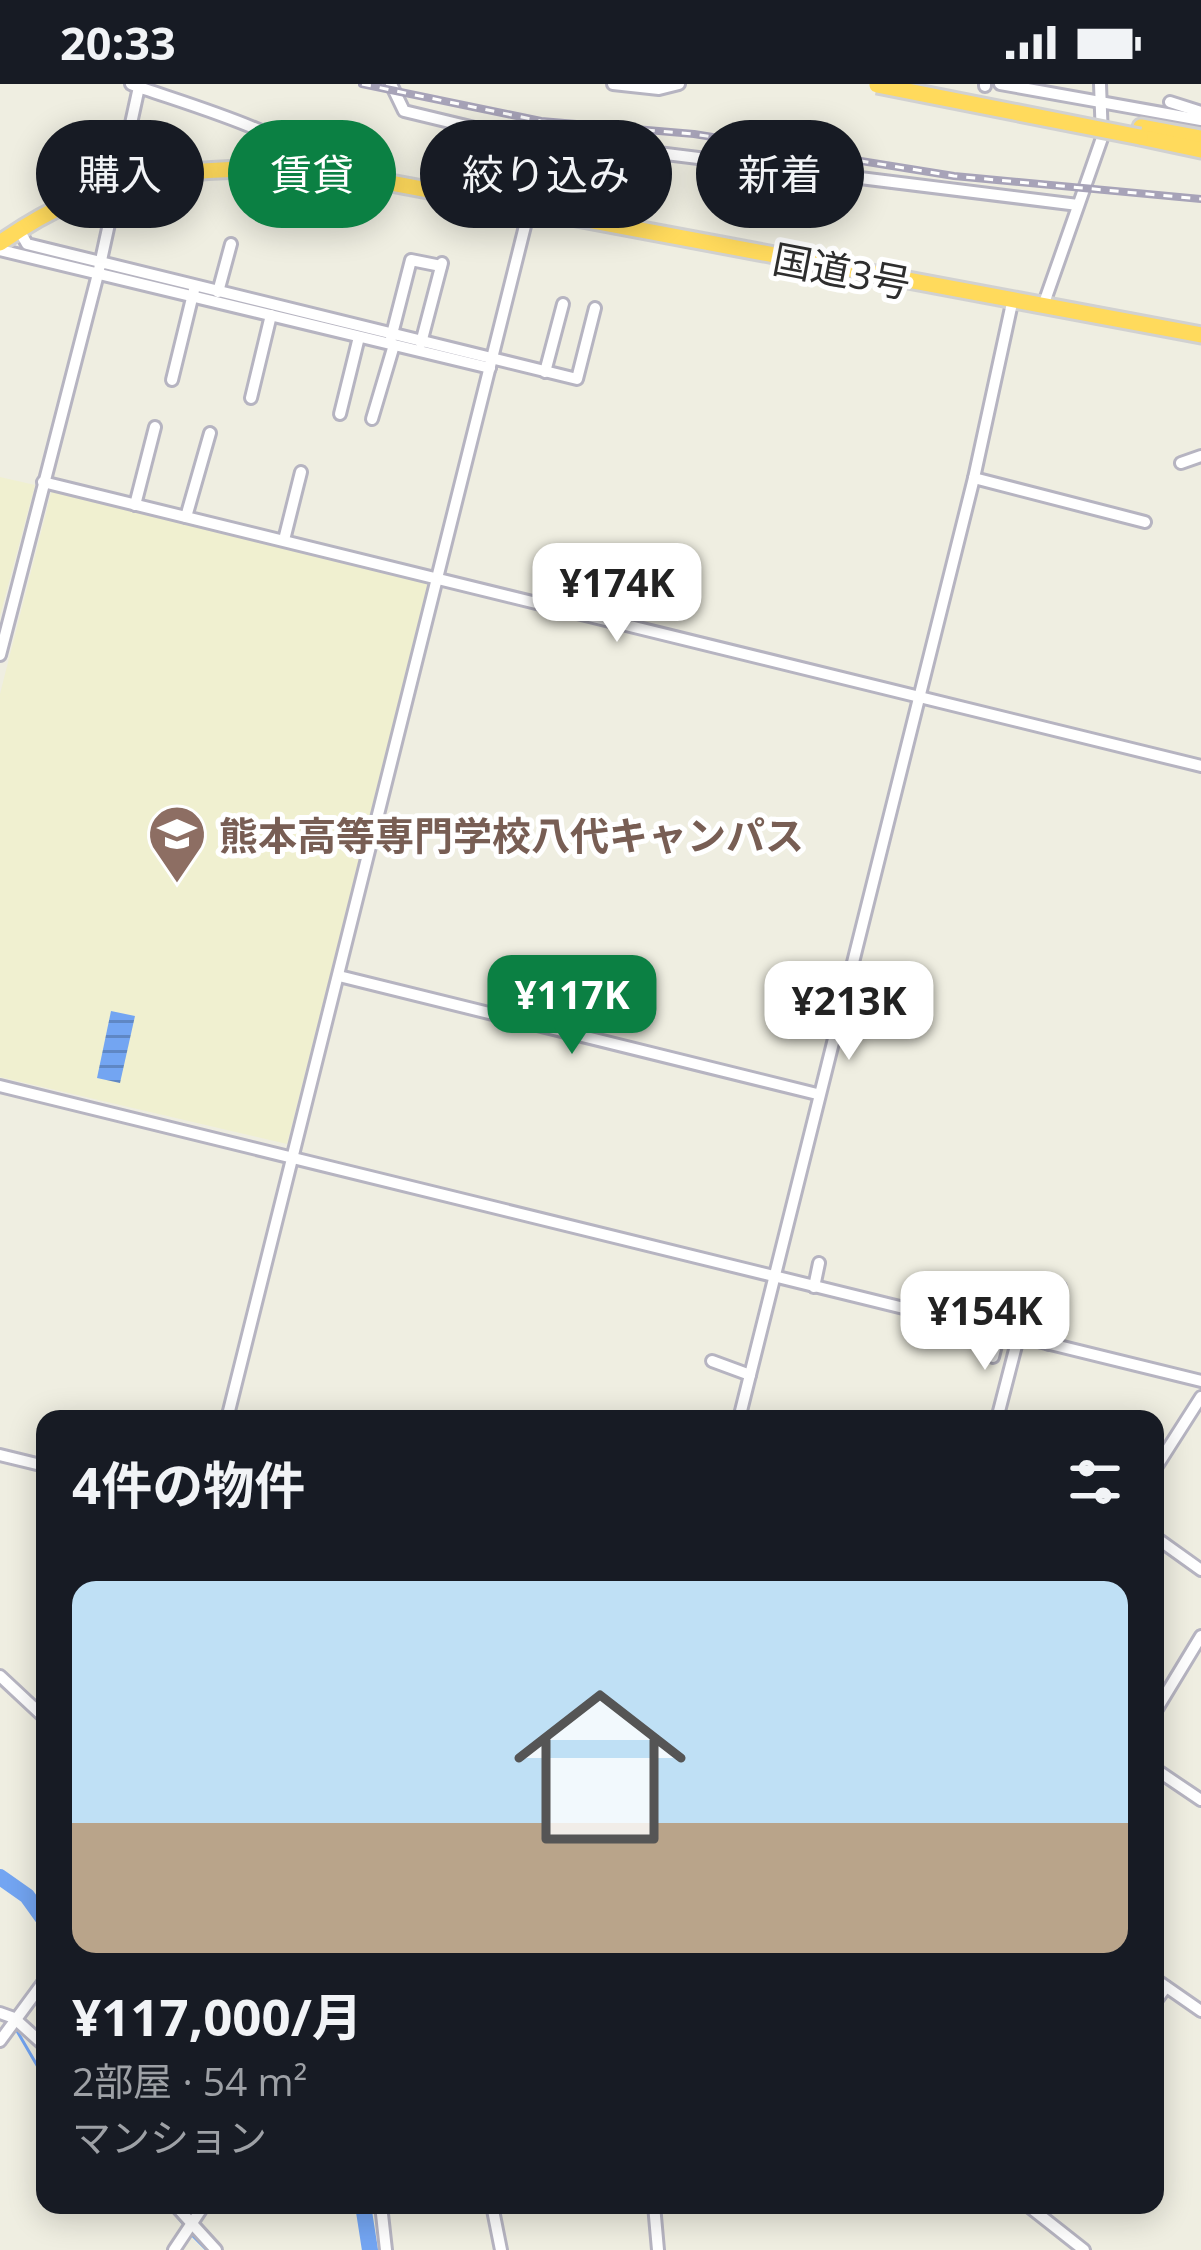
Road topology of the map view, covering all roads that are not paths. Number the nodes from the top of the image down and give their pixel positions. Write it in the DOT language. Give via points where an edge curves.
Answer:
graph roads {
  1 [pos="392,84"];
  2 [pos="613,84"];
  3 [pos="679,84"];
  4 [pos="876,84"];
  5 [pos="914,84"];
  6 [pos="1000,84"];
  7 [pos="1100,84"];
  8 [pos="135,86"];
  9 [pos="1019,86"];
  10 [pos="161,89"];
  11 [pos="1170,102"];
  12 [pos="1098,106"];
  13 [pos="1201,116"];
  14 [pos="129,120"];
  15 [pos="233,120"];
  16 [pos="441,120"];
  17 [pos="1140,132"];
  18 [pos="1201,137"];
  19 [pos="1201,150"];
  20 [pos="864,179"];
  21 [pos="1078,206"];
  22 [pos="50,228"];
  23 [pos="108,228"];
  24 [pos="517,228"];
  25 [pos="624,228"];
  26 [pos="0,244"];
  27 [pos="26,244"];
  28 [pos="231,244"];
  29 [pos="99,268"];
  30 [pos="194,291"];
  31 [pos="218,292"];
  32 [pos="239,302"];
  33 [pos="1012,303"];
  34 [pos="563,304"];
  35 [pos="1043,306"];
  36 [pos="595,308"];
  37 [pos="271,315"];
  38 [pos="1201,335"];
  39 [pos="359,337"];
  40 [pos="392,342"];
  41 [pos="420,346"];
  42 [pos="491,363"];
  43 [pos="544,371"];
  44 [pos="172,380"];
  45 [pos="250,398"];
  46 [pos="340,414"];
  47 [pos="372,419"];
  48 [pos="155,427"];
  49 [pos="210,433"];
  50 [pos="1201,456"];
  51 [pos="1181,464"];
  52 [pos="301,472"];
  53 [pos="974,478"];
  54 [pos="43,482"];
  55 [pos="135,505"];
  56 [pos="186,517"];
  57 [pos="1145,522"];
  58 [pos="284,540"];
  59 [pos="437,577"];
  60 [pos="0,655"];
  61 [pos="916,695"];
  62 [pos="1201,766"];
  63 [pos="339,976"];
  64 [pos="0,1086"];
  65 [pos="817,1094"];
  66 [pos="293,1159"];
  67 [pos="819,1263"];
  68 [pos="773,1278"];
  69 [pos="814,1287"];
  70 [pos="1060,1287"];
  71 [pos="999,1333"];
  72 [pos="1018,1338"];
  73 [pos="1049,1344"];
  74 [pos="993,1357"];
  75 [pos="712,1361"];
  76 [pos="750,1375"];
  77 [pos="1201,1381"];
  78 [pos="1201,1397"];
  79 [pos="229,1410"];
  80 [pos="741,1410"];
  81 [pos="999,1410"];
  82 [pos="0,1455"];
  83 [pos="1164,1455"];
  84 [pos="36,1464"];
  85 [pos="1164,1543"];
  86 [pos="1201,1570"];
  87 [pos="1201,1636"];
  88 [pos="0,1676"];
  89 [pos="1164,1697"];
  90 [pos="36,1710"];
  91 [pos="1164,1775"];
  92 [pos="1201,1801"];
  93 [pos="1164,1986"];
  94 [pos="36,1991"];
  95 [pos="1201,2012"];
  96 [pos="0,2013"];
  97 [pos="14,2018"];
  98 [pos="36,2038"];
  99 [pos="0,2041"];
  100 [pos="180,2214"];
  101 [pos="198,2214"];
  102 [pos="382,2214"];
  103 [pos="494,2214"];
  104 [pos="655,2214"];
  105 [pos="1038,2214"];
  106 [pos="188,2229"];
  107 [pos="174,2250"];
  108 [pos="216,2250"];
  109 [pos="386,2250"];
  110 [pos="501,2250"];
  111 [pos="658,2250"];
  112 [pos="1084,2250"];
  1 -- 16 [label="street" via="404,111"];
  2 -- 3 [label="street"];
  4 -- 17 [label="highway, bridge"];
  5 -- 17 [label="highway, bridge"];
  6 -- 9 [label="street"];
  7 -- 12 [label="street"];
  8 -- 10 [label="street"];
  8 -- 14 [label="street"];
  9 -- 12 [label="street"];
  10 -- 15 [label="street"];
  11 -- 13 [label="street"];
  12 -- 13 [label="street"];
  12 -- 21 [label="street" via="1102,138"];
  17 -- 18 [label="highway"];
  17 -- 19 [label="highway"];
  20 -- 21 [label="street"];
  21 -- 35 [label="street"];
  22 -- 27 [label="highway, 国道3号"];
  23 -- 29 [label="street"];
  24 -- 42 [label="street"];
  25 -- 33 [label="highway, 国道3号"];
  26 -- 27 [label="highway, 国道3号"];
  26 -- 27 [label="street"];
  27 -- 29 [label="street"];
  28 -- 31 [label="street"];
  29 -- 30 [label="street"];
  29 -- 54 [label="street"];
  30 -- 31 [label="street"];
  30 -- 32 [label="street"];
  30 -- 44 [label="street"];
  31 -- 32 [label="street"];
  32 -- 37 [label="street"];
  32 -- 40 [label="street"];
  33 -- 35 [label="highway, 国道3号"];
  33 -- 53 [label="street"];
  34 -- 43 [label="street"];
  35 -- 38 [label="highway, 国道3号"];
  36 -- 43 [label="street" via="577,380"];
  37 -- 39 [label="street"];
  37 -- 45 [label="street"];
  39 -- 40 [label="street"];
  39 -- 46 [label="street"];
  40 -- 41 [label="street"];
  40 -- 41 [label="street" via="411,260 442,263"];
  40 -- 47 [label="street"];
  41 -- 42 [label="street"];
  42 -- 43 [label="street"];
  42 -- 59 [label="street"];
  48 -- 55 [label="street"];
  49 -- 56 [label="street"];
  50 -- 51 [label="street"];
  52 -- 58 [label="street"];
  53 -- 57 [label="street"];
  53 -- 61 [label="street"];
  54 -- 55 [label="street"];
  54 -- 60 [label="street"];
  55 -- 56 [label="street"];
  56 -- 58 [label="street"];
  58 -- 59 [label="street"];
  59 -- 61 [label="street"];
  59 -- 63 [label="street"];
  61 -- 62 [label="street"];
  61 -- 65 [label="street"];
  63 -- 65 [label="street"];
  63 -- 66 [label="street"];
  64 -- 66 [label="street"];
  65 -- 68 [label="street"];
  66 -- 68 [label="street"];
  66 -- 79 [label="street"];
  67 -- 69 [label="street"];
  68 -- 69 [label="street"];
  68 -- 76 [label="street"];
  69 -- 71 [label="street"];
  70 -- 73 [label="street"];
  71 -- 72 [label="street"];
  71 -- 74 [label="street"];
  72 -- 73 [label="street"];
  72 -- 81 [label="street"];
  73 -- 77 [label="street"];
  75 -- 76 [label="street"];
  76 -- 80 [label="street"];
  78 -- 83 [label="street"];
  82 -- 84 [label="street"];
  85 -- 86 [label="street"];
  87 -- 89 [label="street"];
  88 -- 90 [label="street"];
  91 -- 92 [label="street"];
  93 -- 95 [label="street"];
  94 -- 97 [label="street"];
  96 -- 97 [label="street"];
  97 -- 98 [label="street"];
  97 -- 99 [label="street"];
  100 -- 106 [label="street"];
  101 -- 106 [label="street"];
  102 -- 109 [label="street"];
  103 -- 110 [label="street"];
  104 -- 111 [label="street"];
  105 -- 112 [label="street"];
  106 -- 107 [label="street"];
  106 -- 108 [label="street"];
}
